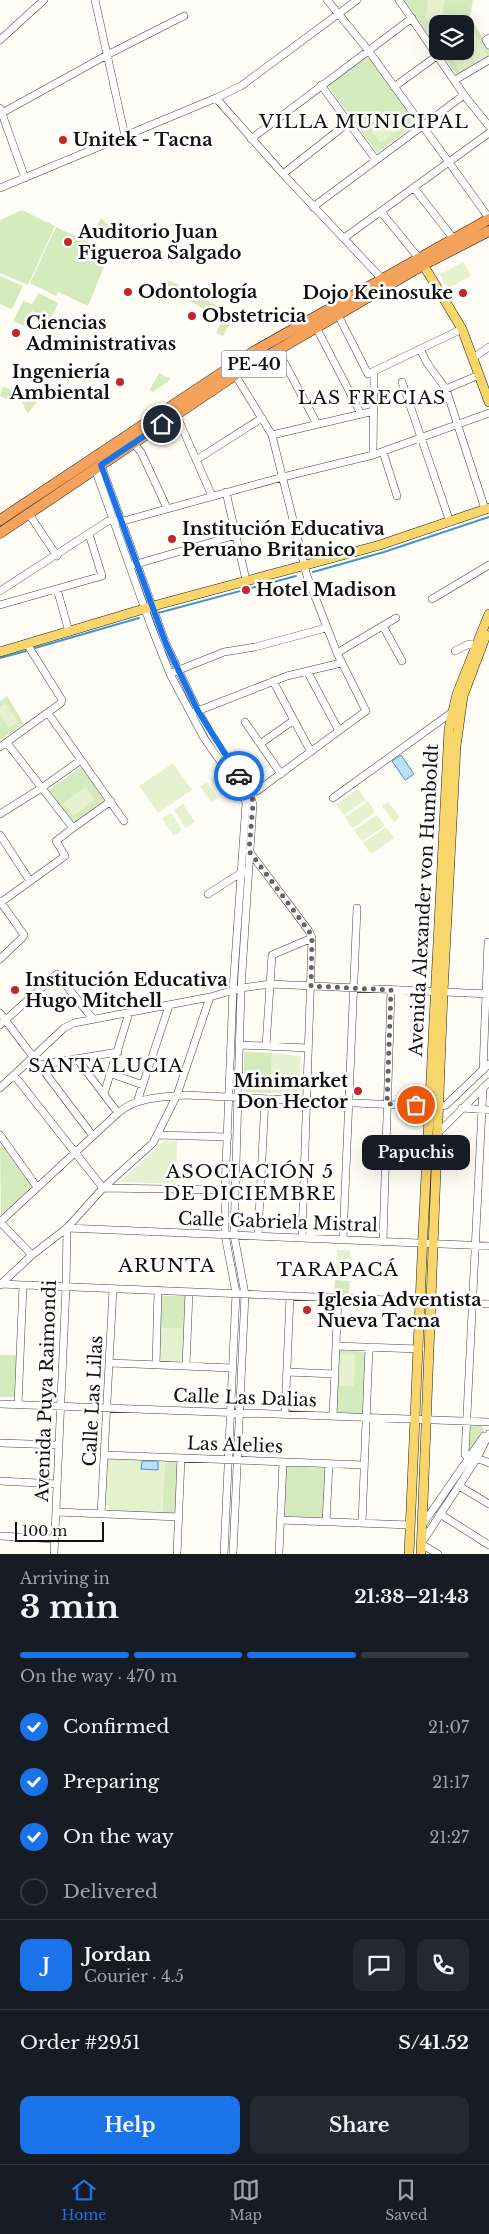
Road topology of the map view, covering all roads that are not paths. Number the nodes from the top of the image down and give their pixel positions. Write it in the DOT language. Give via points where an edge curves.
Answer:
graph roads {
  1 [pos="44,0"];
  2 [pos="95,0"];
  3 [pos="328,0"];
  4 [pos="357,0"];
  5 [pos="399,0"];
  6 [pos="338,13"];
  7 [pos="184,16"];
  8 [pos="412,18"];
  9 [pos="489,38"];
  10 [pos="0,40"];
  11 [pos="429,42"];
  12 [pos="489,45"];
  13 [pos="368,50"];
  14 [pos="107,55"];
  15 [pos="431,60"];
  16 [pos="441,60"];
  17 [pos="489,60"];
  18 [pos="455,80"];
  19 [pos="321,85"];
  20 [pos="394,87"];
  21 [pos="464,95"];
  22 [pos="216,98"];
  23 [pos="1,111"];
  24 [pos="349,122"];
  25 [pos="489,126"];
  26 [pos="422,127"];
  27 [pos="489,133"];
  28 [pos="125,136"];
  29 [pos="251,138"];
  30 [pos="376,160"];
  31 [pos="448,163"];
  32 [pos="283,174"];
  33 [pos="25,178"];
  34 [pos="0,188"];
  35 [pos="414,188"];
  36 [pos="314,207"];
  37 [pos="381,212"];
  38 [pos="489,218"];
  39 [pos="489,231"];
  40 [pos="344,238"];
  41 [pos="453,238"];
  42 [pos="421,261"];
  43 [pos="382,279"];
  44 [pos="338,315"];
  45 [pos="316,327"];
  46 [pos="462,329"];
  47 [pos="489,347"];
  48 [pos="277,349"];
  49 [pos="420,349"];
  50 [pos="473,358"];
  51 [pos="233,371"];
  52 [pos="374,372"];
  53 [pos="479,375"];
  54 [pos="402,382"];
  55 [pos="446,389"];
  56 [pos="489,402"];
  57 [pos="374,411"];
  58 [pos="489,412"];
  59 [pos="176,414"];
  60 [pos="361,414"];
  61 [pos="262,418"];
  62 [pos="318,424"];
  63 [pos="457,424"];
  64 [pos="272,435"];
  65 [pos="421,438"];
  66 [pos="130,439"];
  67 [pos="383,452"];
  68 [pos="373,455"];
  69 [pos="196,460"];
  70 [pos="98,467"];
  71 [pos="283,477"];
  72 [pos="226,492"];
  73 [pos="212,496"];
  74 [pos="397,496"];
  75 [pos="167,508"];
  76 [pos="487,509"];
  77 [pos="29,514"];
  78 [pos="0,520"];
  79 [pos="113,520"];
  80 [pos="122,520"];
  81 [pos="450,522"];
  82 [pos="0,533"];
  83 [pos="89,534"];
  84 [pos="236,535"];
  85 [pos="57,556"];
  86 [pos="133,565"];
  87 [pos="304,565"];
  88 [pos="489,565"];
  89 [pos="246,580"];
  90 [pos="57,589"];
  91 [pos="0,592"];
  92 [pos="432,599"];
  93 [pos="0,605"];
  94 [pos="148,607"];
  95 [pos="489,614"];
  96 [pos="396,618"];
  97 [pos="383,626"];
  98 [pos="489,627"];
  99 [pos="326,628"];
  100 [pos="69,632"];
  101 [pos="27,644"];
  102 [pos="478,646"];
  103 [pos="456,651"];
  104 [pos="0,652"];
  105 [pos="336,653"];
  106 [pos="402,662"];
  107 [pos="341,663"];
  108 [pos="178,670"];
  109 [pos="307,671"];
  110 [pos="170,674"];
  111 [pos="273,681"];
  112 [pos="456,710"];
  113 [pos="195,712"];
  114 [pos="48,713"];
  115 [pos="294,720"];
  116 [pos="245,722"];
  117 [pos="339,731"];
  118 [pos="7,743"];
  119 [pos="260,744"];
  120 [pos="0,748"];
  121 [pos="311,752"];
  122 [pos="81,760"];
  123 [pos="281,774"];
  124 [pos="43,787"];
  125 [pos="257,791"];
  126 [pos="333,798"];
  127 [pos="111,801"];
  128 [pos="0,814"];
  129 [pos="124,821"];
  130 [pos="73,828"];
  131 [pos="0,835"];
  132 [pos="249,851"];
  133 [pos="248,868"];
  134 [pos="241,872"];
  135 [pos="30,881"];
  136 [pos="208,894"];
  137 [pos="0,902"];
  138 [pos="356,908"];
  139 [pos="312,938"];
  140 [pos="488,942"];
  141 [pos="0,959"];
  142 [pos="270,984"];
  143 [pos="311,986"];
  144 [pos="241,988"];
  145 [pos="353,988"];
  146 [pos="233,990"];
  147 [pos="391,990"];
  148 [pos="440,992"];
  149 [pos="488,994"];
  150 [pos="210,997"];
  151 [pos="169,1006"];
  152 [pos="0,1013"];
  153 [pos="129,1013"];
  154 [pos="93,1019"];
  155 [pos="2,1023"];
  156 [pos="240,1045"];
  157 [pos="266,1046"];
  158 [pos="308,1048"];
  159 [pos="118,1052"];
  160 [pos="33,1057"];
  161 [pos="77,1059"];
  162 [pos="38,1064"];
  163 [pos="486,1067"];
  164 [pos="112,1074"];
  165 [pos="14,1075"];
  166 [pos="489,1082"];
  167 [pos="143,1085"];
  168 [pos="0,1088"];
  169 [pos="483,1088"];
  170 [pos="104,1094"];
  171 [pos="177,1095"];
  172 [pos="229,1097"];
  173 [pos="238,1098"];
  174 [pos="265,1099"];
  175 [pos="306,1101"];
  176 [pos="137,1102"];
  177 [pos="348,1102"];
  178 [pos="387,1104"];
  179 [pos="430,1106"];
  180 [pos="440,1107"];
  181 [pos="462,1108"];
  182 [pos="485,1109"];
  183 [pos="118,1113"];
  184 [pos="439,1132"];
  185 [pos="0,1135"];
  186 [pos="158,1135"];
  187 [pos="93,1136"];
  188 [pos="228,1136"];
  189 [pos="74,1153"];
  190 [pos="37,1188"];
  191 [pos="103,1188"];
  192 [pos="225,1190"];
  193 [pos="0,1222"];
  194 [pos="67,1228"];
  195 [pos="225,1235"];
  196 [pos="234,1235"];
  197 [pos="258,1236"];
  198 [pos="302,1238"];
  199 [pos="343,1240"];
  200 [pos="383,1241"];
  201 [pos="423,1243"];
  202 [pos="434,1243"];
  203 [pos="475,1245"];
  204 [pos="489,1246"];
  205 [pos="32,1256"];
  206 [pos="0,1285"];
  207 [pos="23,1285"];
  208 [pos="66,1287"];
  209 [pos="113,1289"];
  210 [pos="158,1290"];
  211 [pos="189,1292"];
  212 [pos="236,1294"];
  213 [pos="245,1294"];
  214 [pos="290,1296"];
  215 [pos="338,1298"];
  216 [pos="420,1302"];
  217 [pos="432,1302"];
  218 [pos="472,1304"];
  219 [pos="489,1304"];
  220 [pos="336,1346"];
  221 [pos="369,1347"];
  222 [pos="419,1349"];
  223 [pos="110,1363"];
  224 [pos="156,1365"];
  225 [pos="186,1366"];
  226 [pos="233,1368"];
  227 [pos="287,1372"];
  228 [pos="335,1374"];
  229 [pos="0,1404"];
  230 [pos="18,1405"];
  231 [pos="61,1406"];
  232 [pos="108,1408"];
  233 [pos="231,1412"];
  234 [pos="240,1413"];
  235 [pos="285,1414"];
  236 [pos="333,1416"];
  237 [pos="366,1417"];
  238 [pos="415,1419"];
  239 [pos="427,1420"];
  240 [pos="466,1421"];
  241 [pos="489,1422"];
  242 [pos="489,1430"];
  243 [pos="489,1434"];
  244 [pos="0,1443"];
  245 [pos="59,1445"];
  246 [pos="105,1455"];
  247 [pos="468,1457"];
  248 [pos="181,1458"];
  249 [pos="477,1458"];
  250 [pos="228,1460"];
  251 [pos="238,1460"];
  252 [pos="283,1462"];
  253 [pos="489,1462"];
  254 [pos="329,1464"];
  255 [pos="364,1465"];
  256 [pos="0,1481"];
  257 [pos="57,1484"];
  258 [pos="459,1486"];
  259 [pos="489,1504"];
  260 [pos="56,1512"];
  261 [pos="101,1514"];
  262 [pos="440,1514"];
  263 [pos="179,1517"];
  264 [pos="280,1520"];
  265 [pos="326,1522"];
  266 [pos="362,1523"];
  267 [pos="423,1524"];
  268 [pos="410,1525"];
  269 [pos="0,1536"];
  270 [pos="55,1539"];
  271 [pos="422,1544"];
  272 [pos="489,1545"];
  273 [pos="54,1554"];
  274 [pos="177,1554"];
  275 [pos="224,1554"];
  276 [pos="233,1554"];
  277 [pos="279,1554"];
  278 [pos="409,1554"];
  279 [pos="421,1554"];
  280 [pos="438,1554"];
  1 -- 10 [label="street"];
  2 -- 14 [label="street"];
  3 -- 6 [label="street"];
  4 -- 6 [label="street"];
  5 -- 8 [label="street"];
  6 -- 13 [label="street"];
  6 -- 22 [label="street" via="241,86"];
  7 -- 14 [label="street"];
  8 -- 11 [label="street"];
  8 -- 13 [label="street"];
  9 -- 12 [label="street" via="486,40"];
  13 -- 19 [label="street"];
  13 -- 20 [label="street"];
  14 -- 23 [label="street"];
  14 -- 28 [label="street"];
  15 -- 20 [label="street"];
  16 -- 18 [label="street"];
  17 -- 18 [label="street"];
  18 -- 21 [label="street"];
  19 -- 24 [label="street"];
  19 -- 29 [label="street"];
  20 -- 26 [label="street"];
  21 -- 25 [label="street"];
  21 -- 26 [label="street"];
  22 -- 28 [label="street"];
  22 -- 29 [label="street"];
  23 -- 33 [label="street"];
  24 -- 30 [label="street"];
  24 -- 32 [label="street"];
  26 -- 30 [label="street"];
  26 -- 31 [label="street"];
  27 -- 31 [label="street"];
  28 -- 33 [label="street"];
  29 -- 32 [label="street"];
  30 -- 36 [label="street"];
  31 -- 35 [label="street"];
  31 -- 38 [label="street"];
  32 -- 36 [label="street"];
  33 -- 34 [label="street"];
  35 -- 37 [label="street"];
  35 -- 41 [label="street"];
  36 -- 40 [label="street"];
  37 -- 40 [label="street"];
  37 -- 42 [label="street"];
  38 -- 41 [label="highway, PE-40"];
  39 -- 42 [label="highway, PE-40"];
  40 -- 43 [label="street"];
  41 -- 42 [label="highway, PE-40"];
  42 -- 43 [label="highway, PE-40"];
  42 -- 44 [label="highway, PE-40"];
  42 -- 46 [label="main road"];
  43 -- 51 [label="highway, PE-40"];
  44 -- 45 [label="highway, PE-40"];
  44 -- 52 [label="street" via="368,374"];
  45 -- 48 [label="highway, PE-40"];
  45 -- 60 [label="street"];
  46 -- 49 [label="street"];
  46 -- 50 [label="main road"];
  47 -- 50 [label="street"];
  48 -- 51 [label="highway, PE-40"];
  48 -- 62 [label="street"];
  49 -- 52 [label="street"];
  49 -- 55 [label="street"];
  50 -- 53 [label="main road"];
  51 -- 59 [label="highway, PE-40"];
  51 -- 61 [label="street"];
  51 -- 66 [label="highway, PE-40"];
  52 -- 57 [label="street"];
  53 -- 55 [label="street"];
  53 -- 56 [label="main road"];
  54 -- 65 [label="street"];
  55 -- 63 [label="street"];
  57 -- 60 [label="street"];
  57 -- 68 [label="street"];
  58 -- 63 [label="street"];
  59 -- 66 [label="highway, PE-40"];
  59 -- 69 [label="street"];
  60 -- 62 [label="street"];
  61 -- 64 [label="street"];
  61 -- 69 [label="street"];
  62 -- 64 [label="street"];
  63 -- 65 [label="street"];
  63 -- 76 [label="street"];
  64 -- 71 [label="street"];
  65 -- 67 [label="street"];
  65 -- 81 [label="street"];
  66 -- 70 [label="highway, PE-40"];
  66 -- 75 [label="street" via="141,452"];
  66 -- 78 [label="highway, PE-40"];
  67 -- 68 [label="street"];
  67 -- 74 [label="street"];
  68 -- 71 [label="street"];
  69 -- 73 [label="street"];
  70 -- 77 [label="highway, PE-40"];
  70 -- 79 [label="street"];
  70 -- 80 [label="street"];
  71 -- 72 [label="street"];
  71 -- 87 [label="street"];
  72 -- 73 [label="street"];
  72 -- 84 [label="street"];
  73 -- 75 [label="street"];
  75 -- 80 [label="street"];
  76 -- 81 [label="main road"];
  77 -- 82 [label="highway, PE-40"];
  77 -- 85 [label="street"];
  79 -- 80 [label="street"];
  79 -- 83 [label="street"];
  79 -- 86 [label="street"];
  80 -- 86 [label="street"];
  81 -- 87 [label="main road"];
  83 -- 85 [label="street"];
  83 -- 90 [label="street" via="102,576"];
  84 -- 86 [label="street"];
  84 -- 89 [label="street"];
  85 -- 91 [label="street"];
  86 -- 94 [label="street"];
  87 -- 89 [label="main road"];
  87 -- 99 [label="street"];
  88 -- 92 [label="street"];
  89 -- 94 [label="main road"];
  90 -- 93 [label="street"];
  90 -- 100 [label="street"];
  94 -- 100 [label="main road"];
  94 -- 108 [label="street"];
  94 -- 110 [label="street"];
  95 -- 102 [label="main road, Avenida Alexander von Humboldt"];
  96 -- 97 [label="street"];
  97 -- 105 [label="street"];
  97 -- 106 [label="street"];
  98 -- 102 [label="main road, Avenida Alexander von Humboldt"];
  99 -- 105 [label="street"];
  99 -- 108 [label="street" via="224,652"];
  100 -- 101 [label="main road"];
  101 -- 104 [label="main road"];
  101 -- 114 [label="street" via="62,700"];
  102 -- 103 [label="street" via="469,644"];
  102 -- 112 [label="main road, Avenida Alexander von Humboldt"];
  105 -- 107 [label="street"];
  107 -- 109 [label="street"];
  107 -- 117 [label="street" via="366,711"];
  108 -- 110 [label="street"];
  108 -- 113 [label="street"];
  109 -- 111 [label="street"];
  109 -- 117 [label="street"];
  110 -- 113 [label="street"];
  111 -- 113 [label="street"];
  111 -- 115 [label="street"];
  112 -- 126 [label="street"];
  112 -- 148 [label="main road, Avenida Alexander von Humboldt"];
  113 -- 132 [label="street" via="252,797"];
  113 -- 134 [label="street" via="204,738 244,798"];
  114 -- 118 [label="street"];
  114 -- 122 [label="street"];
  115 -- 119 [label="street"];
  115 -- 121 [label="street"];
  116 -- 119 [label="street"];
  117 -- 121 [label="street"];
  118 -- 120 [label="street"];
  118 -- 124 [label="street"];
  119 -- 123 [label="street"];
  121 -- 123 [label="street"];
  122 -- 124 [label="street"];
  122 -- 127 [label="street"];
  123 -- 125 [label="street"];
  124 -- 128 [label="street"];
  124 -- 130 [label="street"];
  127 -- 129 [label="street"];
  127 -- 130 [label="street"];
  130 -- 135 [label="street" via="56,841 66,856"];
  131 -- 135 [label="street"];
  132 -- 133 [label="street"];
  132 -- 139 [label="street"];
  133 -- 134 [label="street"];
  133 -- 144 [label="street"];
  134 -- 136 [label="street"];
  134 -- 146 [label="street"];
  135 -- 137 [label="street"];
  137 -- 141 [label="street" via="24,934"];
  138 -- 145 [label="street"];
  139 -- 142 [label="street" via="272,955"];
  139 -- 143 [label="street"];
  140 -- 149 [label="street"];
  142 -- 143 [label="street"];
  142 -- 144 [label="street"];
  142 -- 157 [label="street"];
  143 -- 145 [label="street"];
  143 -- 158 [label="street"];
  144 -- 146 [label="street"];
  144 -- 156 [label="street"];
  145 -- 147 [label="street"];
  145 -- 177 [label="street"];
  146 -- 150 [label="street"];
  146 -- 172 [label="street"];
  147 -- 148 [label="street"];
  147 -- 178 [label="street"];
  148 -- 149 [label="street"];
  148 -- 179 [label="main road, Avenida Alexander von Humboldt"];
  148 -- 180 [label="main road, Avenida Alexander von Humboldt"];
  149 -- 163 [label="street"];
  150 -- 151 [label="street"];
  150 -- 171 [label="street"];
  151 -- 153 [label="street"];
  151 -- 167 [label="street"];
  152 -- 155 [label="street"];
  153 -- 154 [label="street"];
  153 -- 159 [label="street"];
  154 -- 155 [label="street" via="57,974"];
  154 -- 160 [label="street" via="64,1028"];
  155 -- 160 [label="street"];
  156 -- 157 [label="street"];
  156 -- 173 [label="street"];
  157 -- 158 [label="street"];
  158 -- 175 [label="street"];
  159 -- 161 [label="street"];
  159 -- 164 [label="street"];
  160 -- 162 [label="street"];
  160 -- 165 [label="street"];
  161 -- 162 [label="street"];
  161 -- 170 [label="street"];
  162 -- 187 [label="street"];
  163 -- 180 [label="street"];
  164 -- 167 [label="street"];
  164 -- 170 [label="street"];
  165 -- 168 [label="street"];
  165 -- 189 [label="street"];
  166 -- 169 [label="street"];
  167 -- 176 [label="street"];
  169 -- 181 [label="street"];
  169 -- 182 [label="street"];
  170 -- 183 [label="street"];
  171 -- 172 [label="street"];
  171 -- 176 [label="street"];
  171 -- 186 [label="street"];
  172 -- 173 [label="street"];
  172 -- 188 [label="street"];
  173 -- 174 [label="street"];
  173 -- 196 [label="street"];
  174 -- 175 [label="street"];
  174 -- 197 [label="street"];
  175 -- 177 [label="street"];
  175 -- 198 [label="street"];
  176 -- 183 [label="street"];
  177 -- 178 [label="street"];
  177 -- 199 [label="street"];
  178 -- 179 [label="street"];
  178 -- 200 [label="street"];
  179 -- 180 [label="street"];
  179 -- 201 [label="main road, Avenida Alexander von Humboldt"];
  180 -- 184 [label="main road, Avenida Alexander von Humboldt"];
  181 -- 182 [label="street"];
  181 -- 184 [label="street"];
  182 -- 203 [label="street"];
  183 -- 187 [label="street"];
  184 -- 202 [label="main road, Avenida Alexander von Humboldt"];
  185 -- 190 [label="street"];
  186 -- 188 [label="street"];
  186 -- 191 [label="street" via="148,1149"];
  187 -- 189 [label="street"];
  188 -- 192 [label="street"];
  189 -- 190 [label="street"];
  189 -- 191 [label="street"];
  190 -- 193 [label="street"];
  191 -- 192 [label="street"];
  191 -- 194 [label="street"];
  192 -- 195 [label="street"];
  193 -- 205 [label="street"];
  194 -- 195 [label="street, Calle Gabriela Mistral"];
  194 -- 205 [label="street"];
  194 -- 208 [label="street, Avenida Puya Raimondi"];
  195 -- 196 [label="street, Calle Gabriela Mistral"];
  195 -- 212 [label="street"];
  196 -- 197 [label="street, Calle Gabriela Mistral"];
  196 -- 213 [label="street"];
  197 -- 198 [label="street, Calle Gabriela Mistral"];
  198 -- 199 [label="street, Calle Gabriela Mistral"];
  199 -- 200 [label="street, Calle Gabriela Mistral"];
  200 -- 201 [label="street, Calle Gabriela Mistral"];
  201 -- 202 [label="street, Calle Gabriela Mistral"];
  201 -- 216 [label="main road, Avenida Alexander von Humboldt"];
  202 -- 203 [label="street, Calle Gabriela Mistral"];
  202 -- 217 [label="main road, Avenida Alexander von Humboldt"];
  203 -- 204 [label="street, Calle Gabriela Mistral"];
  203 -- 218 [label="street"];
  205 -- 206 [label="street"];
  206 -- 207 [label="street"];
  207 -- 208 [label="street"];
  207 -- 230 [label="street"];
  208 -- 209 [label="street"];
  208 -- 231 [label="street, Avenida Puya Raimondi"];
  209 -- 210 [label="street"];
  209 -- 223 [label="street, Calle Las Lilas"];
  210 -- 211 [label="street"];
  210 -- 224 [label="street"];
  211 -- 212 [label="street"];
  211 -- 225 [label="street"];
  212 -- 213 [label="street"];
  212 -- 226 [label="street"];
  213 -- 214 [label="street"];
  213 -- 234 [label="street"];
  214 -- 215 [label="street"];
  214 -- 227 [label="street"];
  215 -- 216 [label="street"];
  215 -- 220 [label="street"];
  216 -- 217 [label="street"];
  216 -- 222 [label="main road, Avenida Alexander von Humboldt"];
  217 -- 218 [label="street"];
  217 -- 239 [label="main road, Avenida Alexander von Humboldt"];
  218 -- 219 [label="street"];
  218 -- 240 [label="street"];
  220 -- 221 [label="street"];
  220 -- 228 [label="street"];
  221 -- 222 [label="street"];
  221 -- 237 [label="street"];
  222 -- 238 [label="main road, Avenida Alexander von Humboldt"];
  223 -- 224 [label="street"];
  223 -- 232 [label="street, Calle Las Lilas"];
  224 -- 225 [label="street"];
  225 -- 226 [label="street"];
  226 -- 233 [label="street"];
  227 -- 228 [label="street"];
  227 -- 235 [label="street"];
  228 -- 236 [label="street"];
  229 -- 230 [label="street, Calle Las Dalias"];
  230 -- 231 [label="street, Calle Las Dalias"];
  231 -- 232 [label="street, Calle Las Dalias"];
  231 -- 245 [label="street, Avenida Puya Raimondi"];
  232 -- 233 [label="street, Calle Las Dalias"];
  232 -- 246 [label="street, Calle Las Lilas"];
  233 -- 234 [label="street, Calle Las Dalias"];
  233 -- 250 [label="street"];
  234 -- 235 [label="street, Calle Las Dalias"];
  234 -- 251 [label="street"];
  235 -- 236 [label="street, Calle Las Dalias"];
  236 -- 237 [label="street, Calle Las Dalias"];
  237 -- 238 [label="street, Calle Las Dalias"];
  237 -- 255 [label="street"];
  238 -- 239 [label="street, Calle Las Dalias"];
  238 -- 268 [label="main road, Avenida Alexander von Humboldt"];
  239 -- 240 [label="street, Calle Las Dalias"];
  239 -- 267 [label="main road, Avenida Alexander von Humboldt"];
  240 -- 241 [label="street, Calle Las Dalias"];
  240 -- 247 [label="street" via="465,1455"];
  242 -- 247 [label="street"];
  243 -- 249 [label="street"];
  244 -- 245 [label="street"];
  245 -- 257 [label="street, Avenida Puya Raimondi"];
  246 -- 248 [label="street, Las Alelies"];
  246 -- 261 [label="street, Calle Las Lilas"];
  247 -- 249 [label="street"];
  247 -- 267 [label="street"];
  248 -- 250 [label="street, Las Alelies"];
  248 -- 263 [label="street"];
  249 -- 253 [label="street"];
  249 -- 258 [label="street"];
  250 -- 251 [label="street, Las Alelies"];
  250 -- 275 [label="street"];
  251 -- 252 [label="street, Las Alelies"];
  251 -- 276 [label="street"];
  252 -- 254 [label="street, Las Alelies"];
  252 -- 264 [label="street"];
  254 -- 255 [label="street, Las Alelies"];
  254 -- 265 [label="street"];
  255 -- 266 [label="street"];
  256 -- 257 [label="street"];
  257 -- 260 [label="street, Avenida Puya Raimondi"];
  258 -- 259 [label="street"];
  258 -- 262 [label="street"];
  260 -- 261 [label="street"];
  260 -- 270 [label="street, Avenida Puya Raimondi"];
  261 -- 263 [label="street"];
  262 -- 271 [label="street"];
  262 -- 272 [label="street"];
  263 -- 274 [label="street"];
  264 -- 265 [label="street"];
  264 -- 277 [label="street"];
  265 -- 266 [label="street"];
  266 -- 268 [label="street"];
  267 -- 271 [label="main road, Avenida Alexander von Humboldt"];
  268 -- 278 [label="main road, Avenida Alexander von Humboldt"];
  269 -- 270 [label="street"];
  270 -- 273 [label="street, Avenida Puya Raimondi"];
  271 -- 279 [label="main road, Avenida Alexander von Humboldt"];
  271 -- 280 [label="street"];
}
